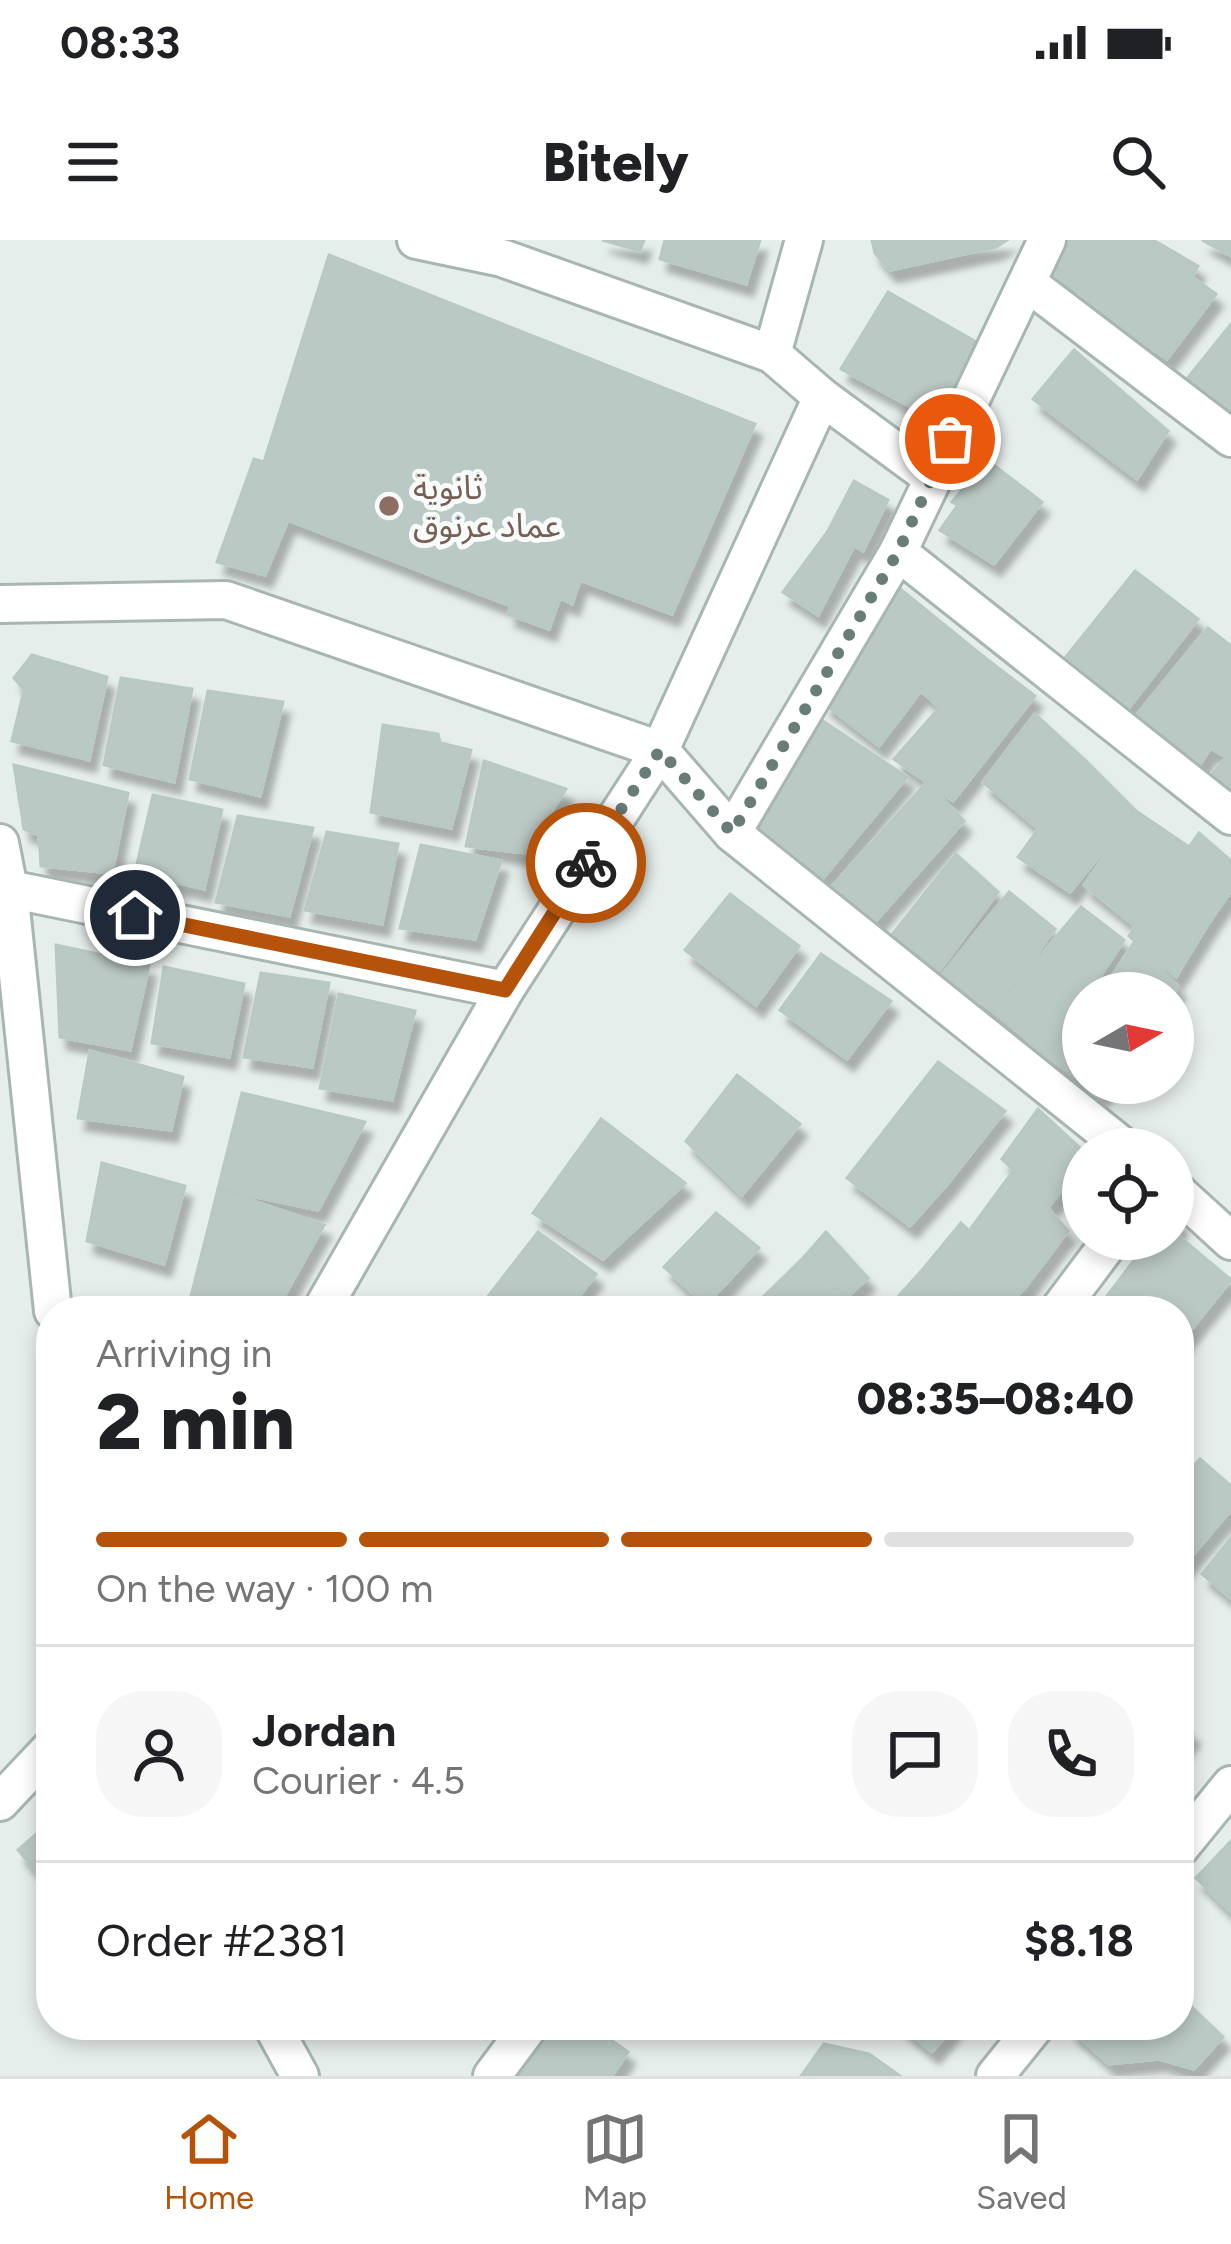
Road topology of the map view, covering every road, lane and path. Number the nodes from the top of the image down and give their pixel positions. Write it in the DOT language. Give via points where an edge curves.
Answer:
graph roads {
  1 [pos="416,240"];
  2 [pos="803,240"];
  3 [pos="1047,240"];
  4 [pos="504,249"];
  5 [pos="1029,284"];
  6 [pos="772,354"];
  7 [pos="822,397"];
  8 [pos="1231,438"];
  9 [pos="931,477"];
  10 [pos="898,552"];
  11 [pos="0,604"];
  12 [pos="660,750"];
  13 [pos="1231,816"];
  14 [pos="732,833"];
  15 [pos="0,843"];
  16 [pos="9,889"];
  17 [pos="505,990"];
  18 [pos="1100,1128"];
  19 [pos="1194,1207"];
  20 [pos="1231,1241"];
  21 [pos="1096,1260"];
  22 [pos="50,1296"];
  23 [pos="331,1296"];
  24 [pos="1069,1296"];
  25 [pos="36,1764"];
  26 [pos="1231,1785"];
  27 [pos="0,1802"];
  28 [pos="1194,1831"];
  29 [pos="280,2040"];
  30 [pos="519,2040"];
  31 [pos="1024,2040"];
  32 [pos="300,2076"];
  33 [pos="492,2076"];
  34 [pos="995,2076"];
  1 -- 4 [label="street"];
  2 -- 6 [label="street"];
  3 -- 5 [label="street"];
  4 -- 6 [label="street"];
  5 -- 8 [label="street"];
  5 -- 9 [label="street"];
  6 -- 7 [label="street"];
  7 -- 9 [label="street"];
  7 -- 12 [label="street"];
  9 -- 10 [label="street"];
  10 -- 13 [label="street"];
  10 -- 14 [label="street"];
  11 -- 12 [label="street" via="226,600"];
  12 -- 14 [label="street"];
  12 -- 17 [label="street"];
  14 -- 18 [label="street"];
  15 -- 16 [label="street"];
  16 -- 17 [label="street"];
  16 -- 22 [label="street"];
  17 -- 23 [label="street"];
  19 -- 20 [label="street"];
  21 -- 24 [label="street"];
  25 -- 27 [label="street"];
  26 -- 28 [label="street"];
  29 -- 32 [label="street"];
  30 -- 33 [label="street"];
  31 -- 34 [label="street"];
}
